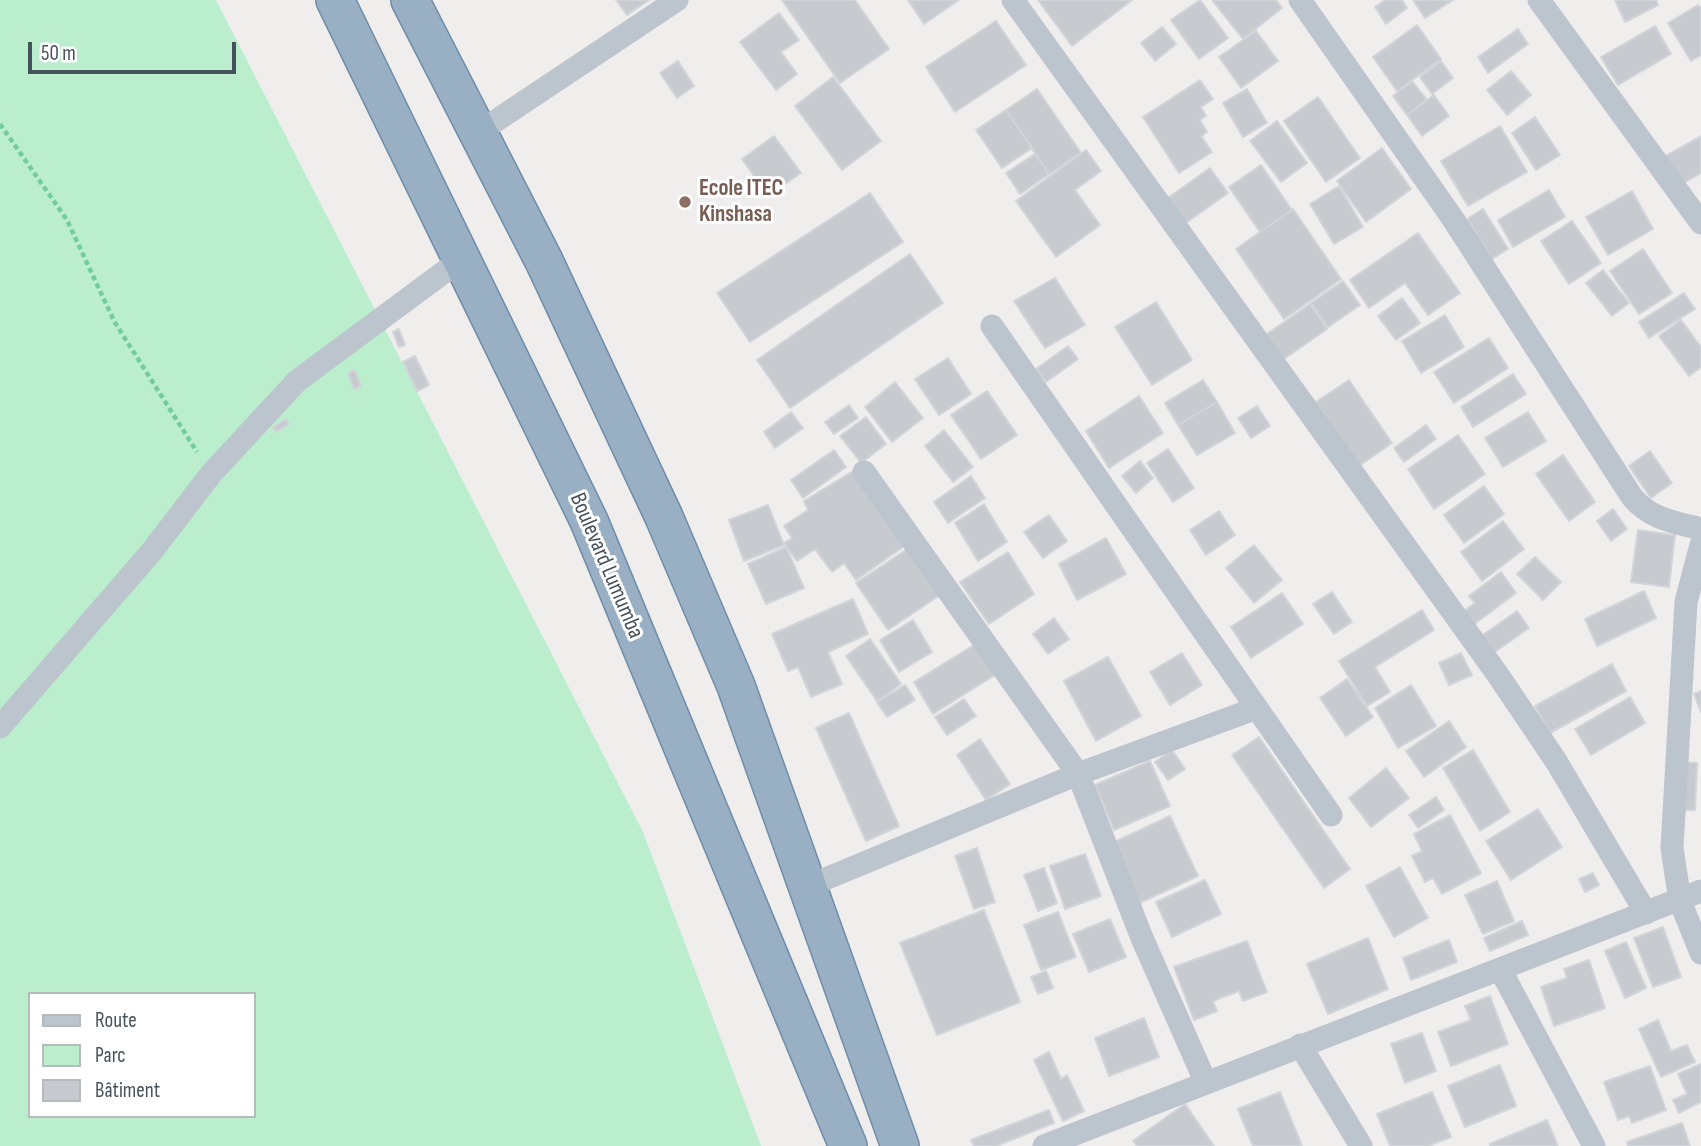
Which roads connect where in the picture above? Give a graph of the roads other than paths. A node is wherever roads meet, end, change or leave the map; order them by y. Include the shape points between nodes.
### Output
1 (335, 0) edge
2 (410, 0) edge
3 (677, 0) edge
4 (1013, 0) edge
5 (1300, 0) edge
6 (1539, 0) edge
7 (479, 132) junction
8 (1701, 223) edge
9 (463, 258) junction
10 (992, 326) dead end
11 (864, 472) dead end
12 (1701, 529) edge
13 (1701, 545) edge
14 (1701, 676) edge
15 (1680, 689) junction
16 (1257, 708) junction
17 (0, 727) edge
18 (1079, 774) junction
19 (1331, 815) dead end
20 (806, 887) junction
21 (1691, 896) edge
22 (1646, 913) junction
23 (1701, 953) edge
24 (1500, 969) junction
25 (1300, 1045) junction
26 (1206, 1083) junction
27 (848, 1146) edge
28 (900, 1146) edge
29 (1044, 1146) edge
30 (1361, 1146) edge
31 (1594, 1146) edge

1 - 9 highway, Boulevard Lumumba
2 - 7 highway
3 - 7 street
4 - 22 street via 1498,675 1556,761
5 - 12 street via 1453,219 1632,497 1655,517
6 - 8 street
7 - 20 highway via 664,517 736,686
9 - 17 street via 297,381 211,474 152,551
9 - 27 highway, Boulevard Lumumba via 589,521
10 - 16 street
11 - 18 street
13 - 15 street via 1686,602
14 - 15 street
15 - 21 street via 1672,848
16 - 18 street
16 - 19 street
18 - 20 street
18 - 26 street via 1142,938
20 - 28 highway
21 - 22 street
21 - 23 street
22 - 24 street
24 - 25 street
24 - 31 street
25 - 26 street
25 - 30 street
26 - 29 street

